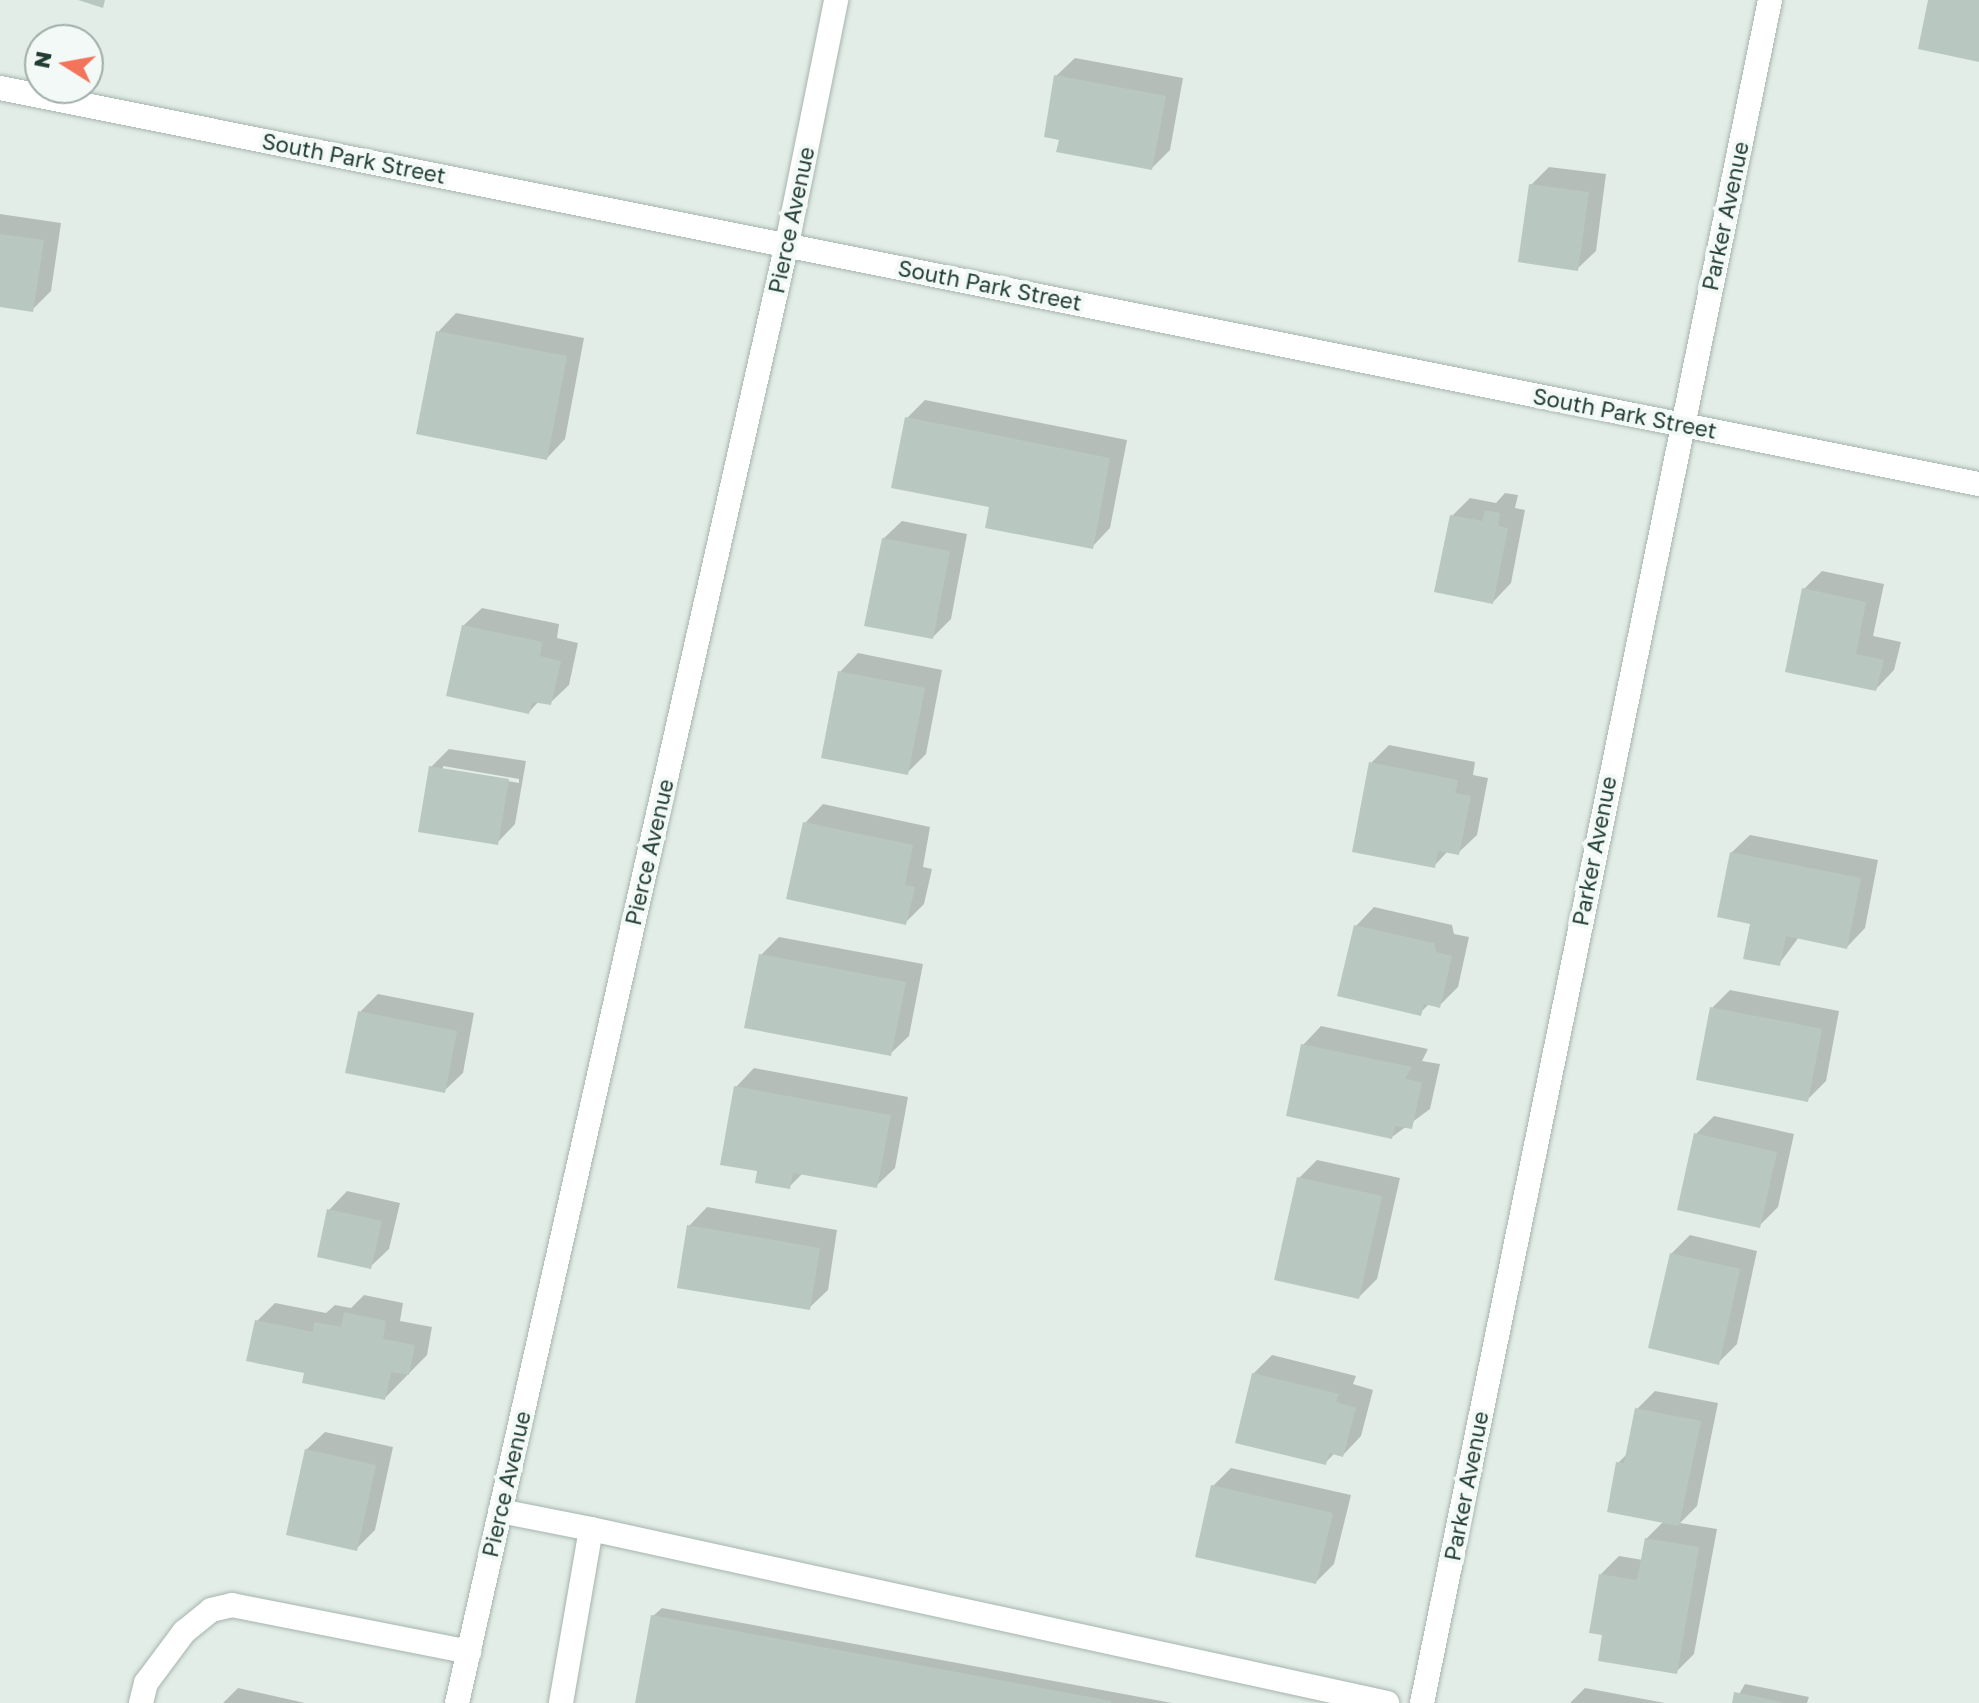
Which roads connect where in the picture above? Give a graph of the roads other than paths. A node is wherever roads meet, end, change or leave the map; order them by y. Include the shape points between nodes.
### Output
1 (836, 0) edge
2 (1770, 0) edge
3 (0, 88) edge
4 (787, 244) junction
5 (1680, 424) junction
6 (1979, 484) edge
7 (500, 1511) junction
8 (591, 1529) junction
9 (469, 1652) junction
10 (1313, 1695) edge
11 (141, 1703) edge
12 (457, 1703) edge
13 (561, 1703) edge
14 (1387, 1703) edge
15 (1422, 1703) edge

1 - 4 street, Pierce Avenue
2 - 5 street, Parker Avenue
3 - 4 street, South Park Street
4 - 5 street, South Park Street
4 - 7 street, Pierce Avenue
5 - 6 street, South Park Street
5 - 15 street, Parker Avenue
7 - 8 street
7 - 9 street, Pierce Avenue
8 - 10 street
8 - 13 street
9 - 11 street via 232,1605 211,1610 184,1632 146,1683
9 - 12 street, Pierce Avenue
10 - 14 street

